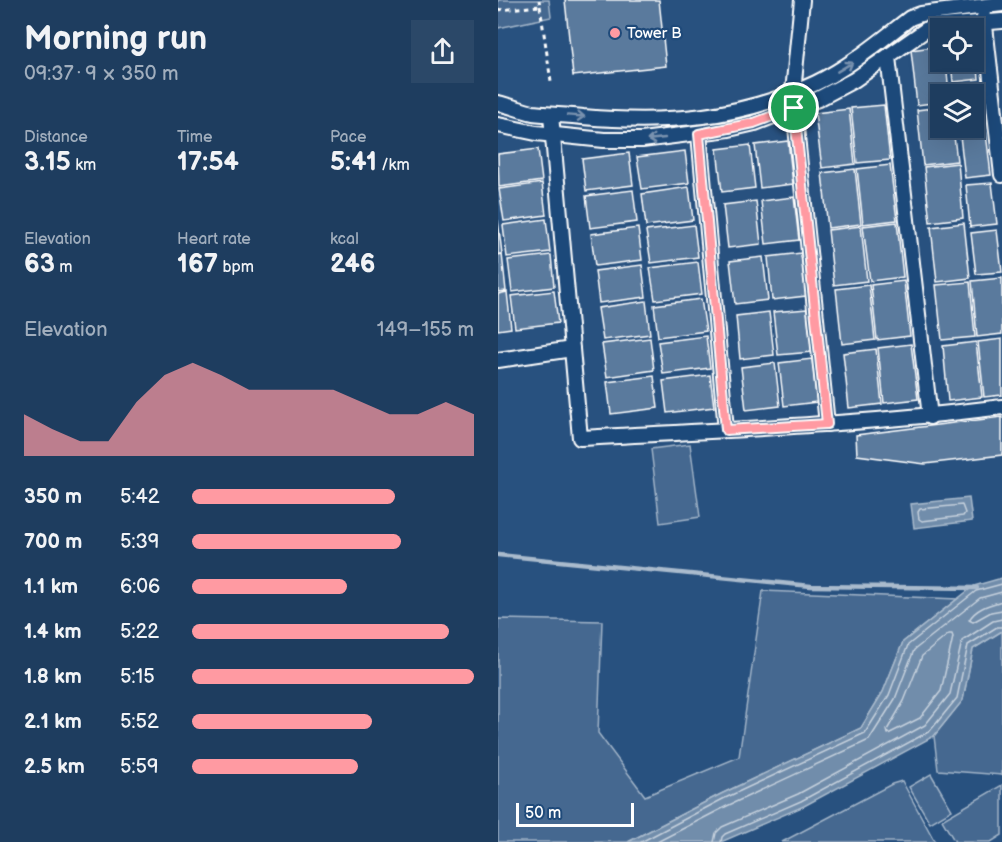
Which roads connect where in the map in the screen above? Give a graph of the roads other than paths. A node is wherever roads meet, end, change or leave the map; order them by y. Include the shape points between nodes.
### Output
1 (802, 0) edge
2 (1002, 4) edge
3 (983, 6) junction
4 (1002, 21) edge
5 (985, 23) junction
6 (888, 57) junction
7 (793, 92) junction
8 (498, 103) edge
9 (794, 108) junction
10 (551, 115) junction
11 (498, 125) edge
12 (699, 134) junction
13 (554, 135) junction
14 (1002, 175) edge
15 (572, 349) junction
16 (498, 360) edge
17 (1002, 407) edge
18 (930, 417) junction
19 (827, 424) junction
20 (726, 430) junction

1 - 7 street
2 - 3 street
3 - 5 street
7 -> 3 street via 850,64 910,18 933,11
4 - 5 street
5 - 6 street via 930,27
5 - 14 street
6 - 9 street via 854,80
6 - 18 street
7 - 9 street
10 -> 7 street via 699,118 753,107
8 - 10 street
9 - 12 street via 754,123
9 - 19 street
10 - 13 street
11 - 13 street
12 -> 13 street via 642,140
12 - 20 street
13 - 15 street
15 - 16 street
15 - 20 street via 580,438
17 - 18 street
18 - 19 street
19 - 20 street

